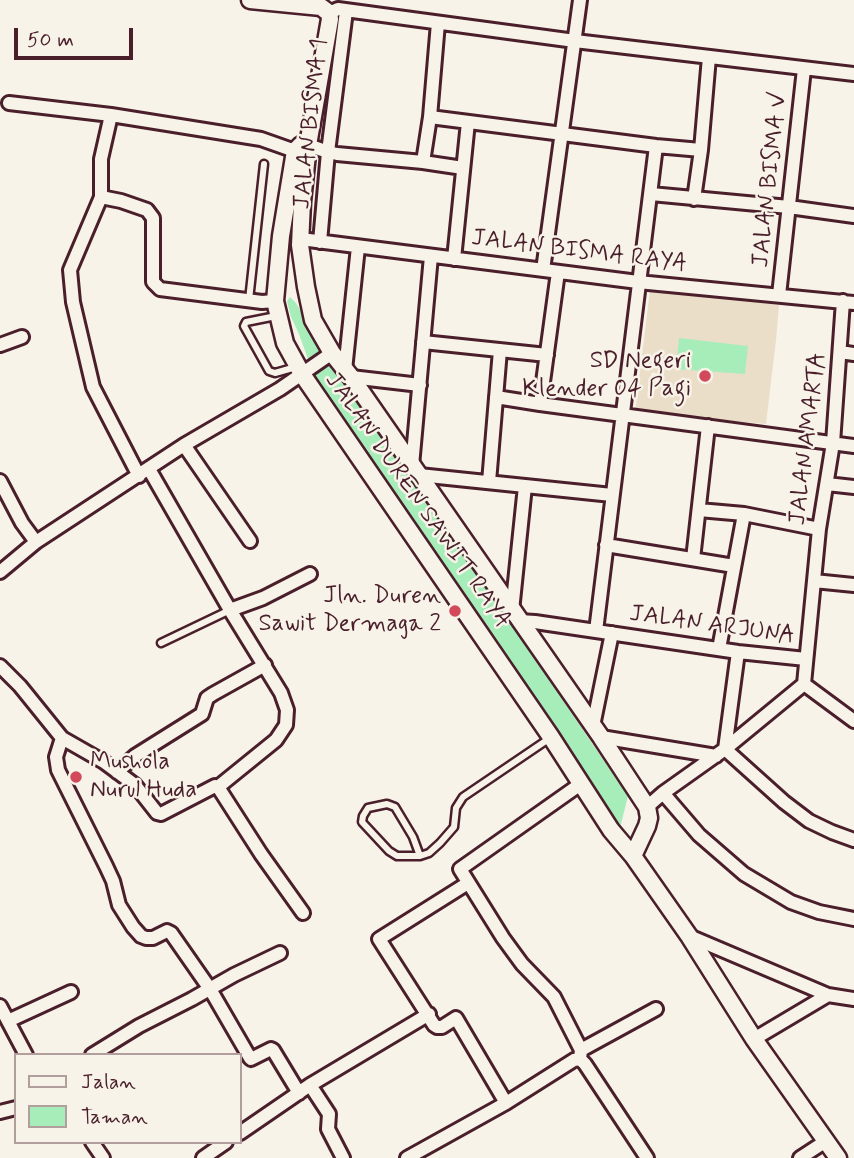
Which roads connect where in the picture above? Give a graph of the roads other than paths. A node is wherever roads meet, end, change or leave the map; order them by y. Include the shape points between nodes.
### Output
1 (250, 0) edge
2 (580, 0) edge
3 (346, 11) junction
4 (329, 13) junction
5 (438, 23) junction
6 (575, 41) junction
7 (709, 57) junction
8 (804, 69) junction
9 (854, 74) edge
10 (9, 103) dead end
11 (111, 115) junction
12 (430, 117) junction
13 (468, 122) junction
14 (561, 133) junction
15 (656, 146) junction
16 (302, 148) junction
17 (701, 150) junction
18 (328, 152) junction
19 (423, 162) junction
20 (264, 164) dead end
21 (463, 168) junction
22 (651, 194) junction
23 (101, 197) junction
24 (694, 199) junction
25 (789, 207) junction
26 (854, 216) edge
27 (300, 239) junction
28 (320, 242) junction
29 (358, 247) junction
30 (431, 256) junction
31 (454, 259) junction
32 (543, 270) junction
33 (558, 272) junction
34 (638, 282) junction
35 (779, 295) junction
36 (249, 300) junction
37 (848, 302) edge
38 (277, 308) junction
39 (22, 337) dead end
40 (423, 342) junction
41 (0, 345) edge
42 (500, 350) junction
43 (840, 352) junction
44 (332, 353) junction
45 (854, 354) edge
46 (547, 355) junction
47 (300, 371) junction
48 (348, 374) junction
49 (419, 385) junction
50 (496, 397) junction
51 (540, 404) junction
52 (622, 415) junction
53 (708, 426) junction
54 (833, 443) junction
55 (184, 445) junction
56 (854, 446) edge
57 (416, 470) junction
58 (144, 472) junction
59 (0, 481) edge
60 (489, 482) junction
61 (827, 484) junction
62 (525, 486) junction
63 (854, 487) edge
64 (612, 495) junction
65 (699, 510) junction
66 (744, 514) junction
67 (819, 529) junction
68 (250, 541) dead end
69 (36, 542) junction
70 (606, 545) junction
71 (693, 559) junction
72 (734, 566) junction
73 (0, 572) edge
74 (310, 574) dead end
75 (814, 581) junction
76 (854, 584) edge
77 (230, 610) junction
78 (516, 616) junction
79 (596, 631) junction
80 (612, 634) junction
81 (161, 643) dead end
82 (719, 649) junction
83 (738, 652) junction
84 (806, 659) junction
85 (265, 665) junction
86 (0, 666) edge
87 (804, 684) junction
88 (854, 721) edge
89 (597, 731) junction
90 (551, 737) junction
91 (62, 738) junction
92 (720, 752) junction
93 (117, 772) junction
94 (582, 783) junction
95 (218, 787) junction
96 (663, 793) junction
97 (647, 807) junction
98 (854, 840) edge
99 (420, 856) junction
100 (633, 856) junction
101 (468, 883) junction
102 (303, 913) dead end
103 (854, 919) edge
104 (690, 936) junction
105 (280, 953) dead end
106 (210, 989) junction
107 (71, 992) dead end
108 (828, 995) junction
109 (854, 999) edge
110 (0, 1006) edge
111 (656, 1009) dead end
112 (429, 1014) junction
113 (8, 1021) junction
114 (754, 1039) junction
115 (25, 1053) edge
116 (95, 1053) edge
117 (581, 1055) junction
118 (310, 1085) junction
119 (299, 1093) junction
120 (506, 1102) junction
121 (242, 1132) edge
122 (827, 1141) junction
123 (223, 1144) edge
124 (203, 1158) edge
125 (343, 1158) edge
126 (407, 1158) edge
127 (647, 1158) edge
128 (800, 1158) edge
129 (838, 1158) edge

1 - 4 street via 321,7
2 - 6 street
3 - 4 street
3 - 5 street
3 - 18 street, JALAN BISMA 1
4 - 16 street, JALAN DUREN SAWIT RAYA
5 - 6 street
5 - 12 street
6 - 7 street
6 - 14 street
7 - 8 street
7 - 17 street
8 - 9 street
8 - 25 street, JALAN BISMA V
10 - 11 street
11 - 16 street
11 - 23 street via 101,159
12 - 13 street
12 - 19 street
13 - 14 street
13 - 21 street
14 - 15 street
14 - 32 street
15 - 17 street
15 - 22 street
16 - 18 street
16 - 27 street, JALAN DUREN SAWIT RAYA
16 - 38 street, JALAN DUREN SAWIT RAYA via 281,236
17 - 24 street
18 - 19 street
18 - 28 street, JALAN BISMA 1
19 - 21 street
20 - 36 lane
21 - 31 street
22 - 24 street
22 - 34 street
23 - 36 street via 147,210 153,218 153,282 160,289
23 - 58 street via 71,270 73,302 93,387
24 - 25 street
25 - 26 street
25 - 35 street, JALAN BISMA V
27 - 28 street, JALAN BISMA RAYA
27 - 44 street, JALAN DUREN SAWIT RAYA via 313,320
28 - 29 street, JALAN BISMA RAYA
29 - 30 street, JALAN BISMA RAYA
29 - 48 street
30 - 31 street, JALAN BISMA RAYA
30 - 40 street
31 - 32 street, JALAN BISMA RAYA
32 - 33 street, JALAN BISMA RAYA
33 - 34 street, JALAN BISMA RAYA
33 - 46 street
34 - 35 street, JALAN BISMA RAYA
34 - 52 street
35 - 37 street, JALAN BISMA RAYA
36 - 38 street
37 - 43 street, JALAN AMARTA
38 - 47 street, JALAN DUREN SAWIT RAYA via 285,343
38 - 47 lane via 243,326 269,371
39 - 41 street
40 - 42 street
40 - 49 street
42 - 46 street
42 - 50 street
43 - 45 street
43 - 54 street, JALAN AMARTA
44 - 47 street
44 - 48 street, JALAN DUREN SAWIT RAYA
46 - 51 street
47 - 55 street
47 - 90 street, JALAN DUREN SAWIT RAYA
48 - 49 street
48 - 57 street, JALAN DUREN SAWIT RAYA
49 - 57 street
50 - 51 street
50 - 60 street
51 - 52 street
52 - 53 street
52 - 64 street
53 - 54 street
53 - 65 street
54 - 56 street
54 - 61 street, JALAN AMARTA
55 - 58 street
55 - 68 street
57 - 60 street
57 - 78 street, JALAN DUREN SAWIT RAYA
58 - 69 street
58 - 77 street
59 - 69 street
60 - 62 street
61 - 63 street
61 - 67 street, JALAN AMARTA
62 - 64 street
62 - 78 street
64 - 70 street
65 - 66 street
65 - 71 street
66 - 67 street
66 - 72 street
67 - 75 street, JALAN AMARTA
69 - 73 street
70 - 71 street
70 - 79 street
71 - 72 street
72 - 82 street
74 - 77 street
75 - 76 street
75 - 84 street, JALAN AMARTA
77 - 81 lane
77 - 85 street
78 - 79 street, JALAN ARJUNA
78 - 89 street, JALAN DUREN SAWIT RAYA
79 - 80 street, JALAN ARJUNA
80 - 82 street, JALAN ARJUNA
80 - 89 street
82 - 83 street, JALAN ARJUNA
83 - 84 street, JALAN ARJUNA
83 - 92 street
84 - 87 street, JALAN AMARTA
85 - 93 street via 207,698 202,714
85 - 95 street via 287,710 286,725 276,740
86 - 91 street
87 - 88 street, JALAN ARJUNA
87 - 92 street
89 - 92 street
89 - 97 street, JALAN DUREN SAWIT RAYA
90 - 94 street, JALAN DUREN SAWIT RAYA
90 - 99 lane via 463,796 454,827 429,853
91 - 93 street
91 - 106 street via 56,757 58,770 113,881 119,905 141,936 171,933
92 - 96 street
92 - 98 street via 809,821
93 - 95 street via 160,814
94 - 100 street, JALAN DUREN SAWIT RAYA
94 - 101 street via 462,867
95 - 102 street
96 - 97 street
96 - 103 street via 699,835 744,874 791,902
97 - 100 street via 647,826
99 - 99 lane via 395,807 368,808 362,822 389,851 397,856
100 - 104 street, JALAN DUREN SAWIT RAYA
101 - 112 street via 379,939
101 - 117 street via 522,964 554,997
104 - 108 street
104 - 114 street, JALAN DUREN SAWIT RAYA
105 - 106 street
106 - 116 street
106 - 119 street via 250,1058 273,1050
107 - 113 street
108 - 109 street
108 - 114 street
110 - 113 street
111 - 117 street
112 - 118 street
112 - 120 street via 438,1027 456,1018
113 - 115 street
114 - 122 street, JALAN DUREN SAWIT RAYA
117 - 120 street
117 - 127 street
118 - 119 street
118 - 125 street via 329,1114 328,1129
119 - 121 street
120 - 126 street
122 - 128 street
122 - 129 street, JALAN DUREN SAWIT RAYA
123 - 124 street

